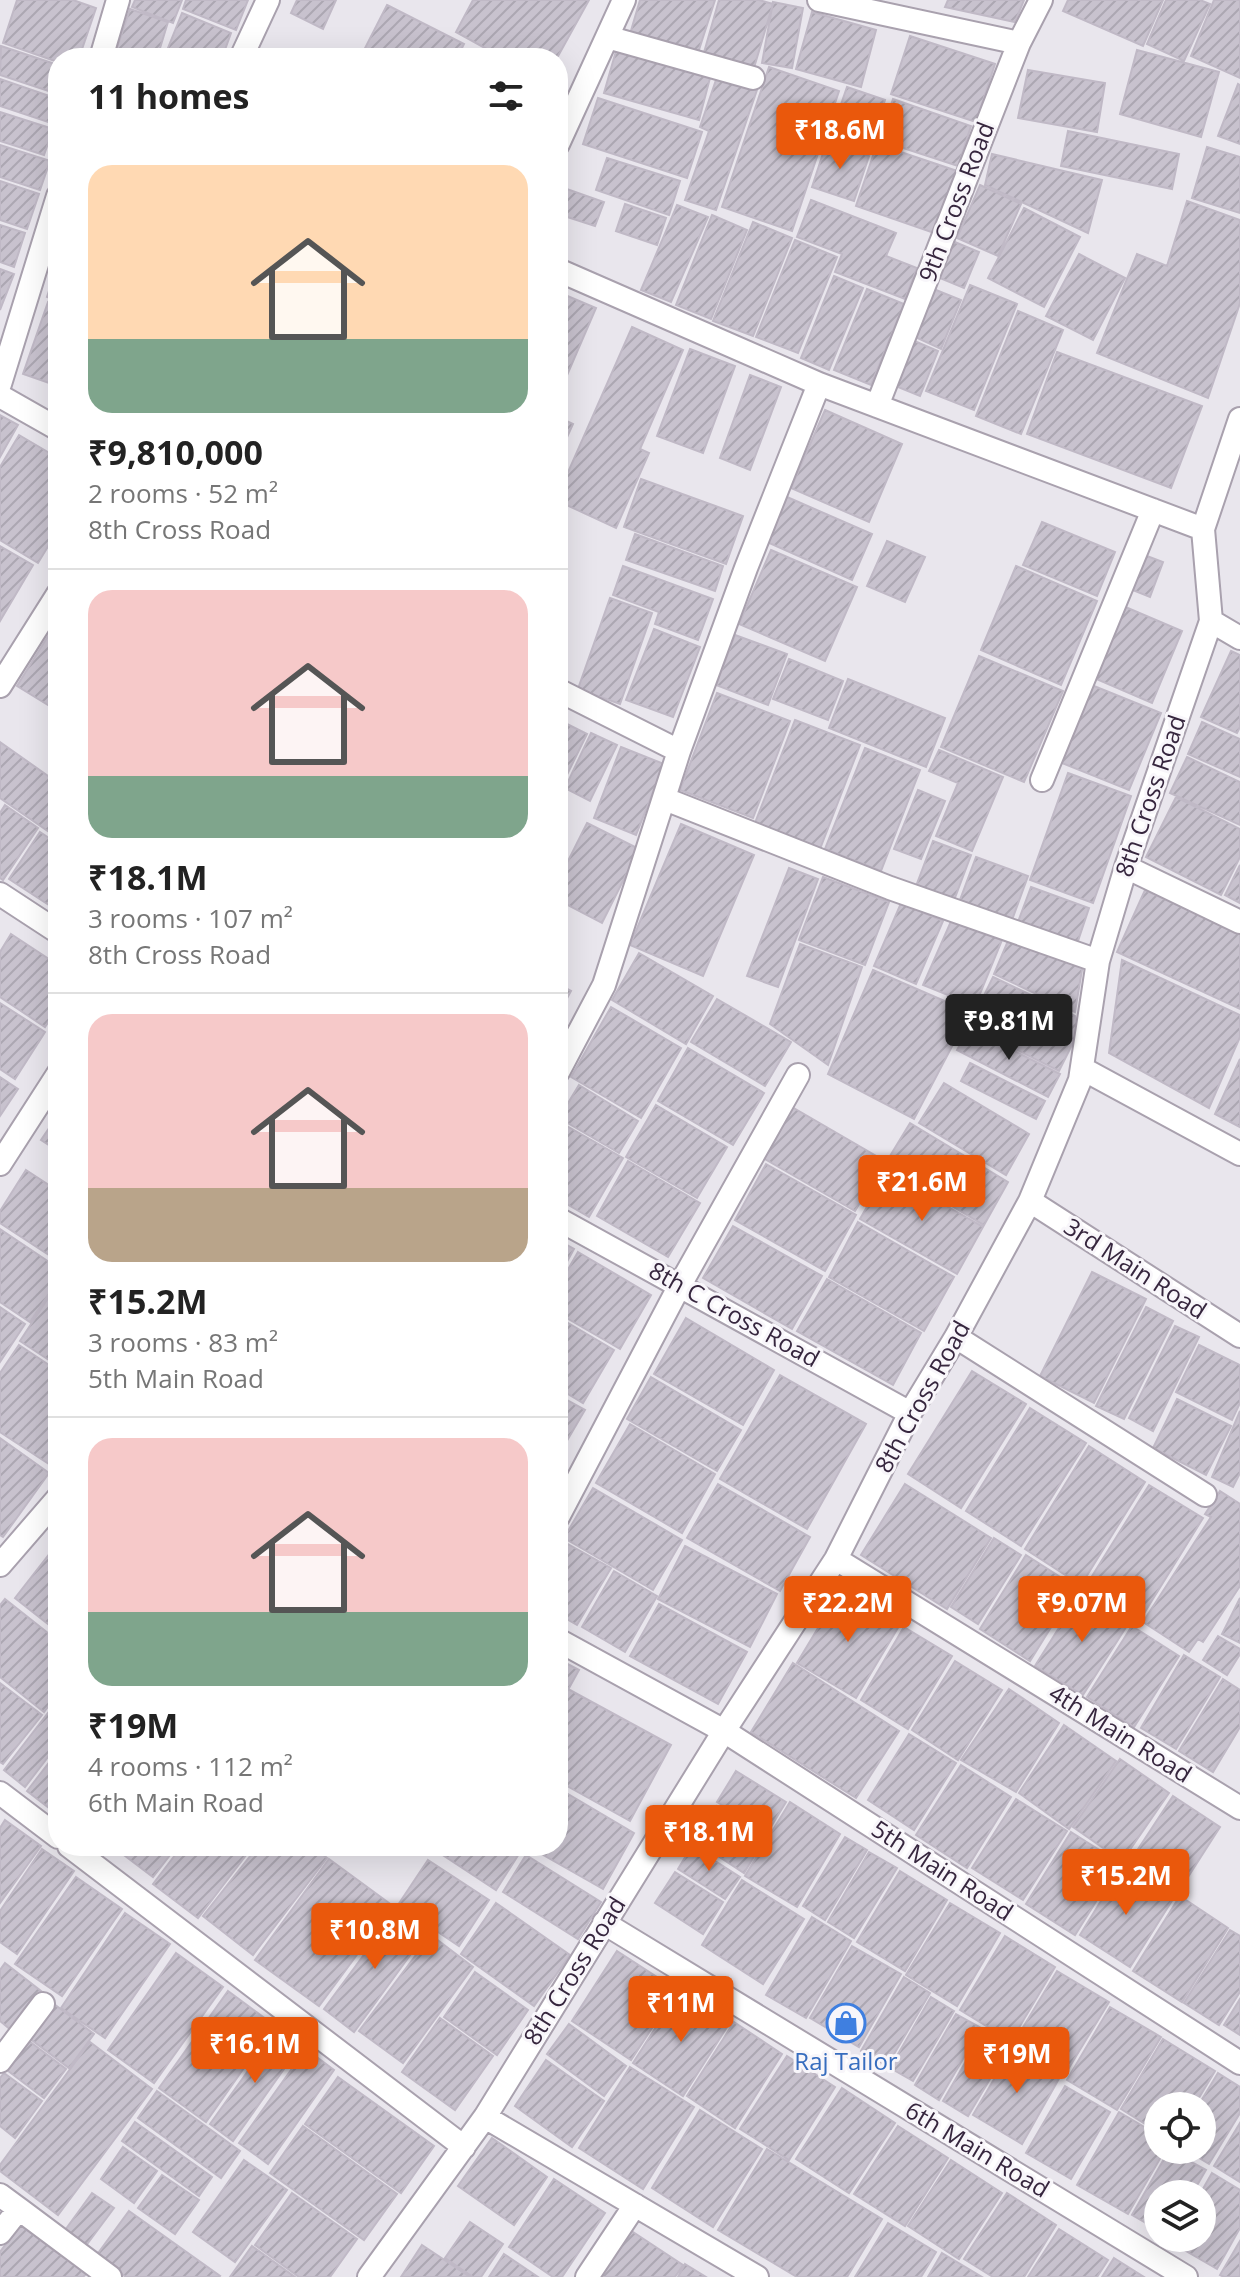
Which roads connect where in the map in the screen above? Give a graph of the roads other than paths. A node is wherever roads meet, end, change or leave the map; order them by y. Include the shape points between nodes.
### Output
1 (118, 0) edge
2 (268, 0) edge
3 (624, 0) edge
4 (819, 0) edge
5 (1041, 0) edge
6 (607, 37) junction
7 (1019, 43) junction
8 (104, 48) edge
9 (246, 48) edge
10 (753, 78) dead end
11 (568, 122) edge
12 (48, 228) edge
13 (568, 274) edge
14 (0, 384) edge
15 (819, 384) junction
16 (0, 396) edge
17 (877, 406) junction
18 (1240, 419) edge
19 (48, 423) edge
20 (1153, 510) junction
21 (1203, 529) junction
22 (48, 609) edge
23 (1211, 621) junction
24 (1240, 638) edge
25 (3, 675) edge
26 (568, 695) edge
27 (679, 751) junction
28 (1042, 780) dead end
29 (665, 799) junction
30 (1126, 867) junction
31 (0, 894) edge
32 (1240, 922) edge
33 (48, 925) edge
34 (1098, 961) junction
35 (568, 1053) edge
36 (1083, 1069) junction
37 (798, 1075) dead end
38 (48, 1090) edge
39 (1240, 1154) edge
40 (0, 1164) edge
41 (1030, 1201) junction
42 (568, 1224) edge
43 (680, 1285) junction
44 (1240, 1336) edge
45 (956, 1337) junction
46 (910, 1413) junction
47 (1205, 1495) dead end
48 (568, 1498) edge
49 (48, 1510) edge
50 (836, 1559) junction
51 (0, 1565) edge
52 (568, 1645) edge
53 (724, 1731) junction
54 (0, 1793) edge
55 (1240, 1808) edge
56 (48, 1829) edge
57 (82, 1856) edge
58 (604, 1923) junction
59 (43, 2004) dead end
60 (0, 2061) edge
61 (1240, 2063) edge
62 (485, 2117) junction
63 (464, 2147) junction
64 (0, 2195) edge
65 (635, 2205) junction
66 (19, 2209) junction
67 (0, 2233) edge
68 (110, 2277) edge
69 (369, 2277) edge
70 (587, 2277) edge
71 (757, 2277) edge
72 (1186, 2277) edge

1 - 8 street
2 - 9 street
3 - 6 street
4 - 7 street
5 - 7 street, 9th Cross Road
6 - 10 street
6 - 11 street
7 - 17 street, 9th Cross Road
12 - 14 street
13 - 15 street
15 - 17 street
15 - 27 street
16 - 19 street
17 - 20 street
18 - 21 street, 8th Cross Road
20 - 21 street
20 - 28 street
21 - 23 street, 8th Cross Road
22 - 25 street
23 - 24 street
23 - 30 street, 8th Cross Road
26 - 27 street
27 - 29 street
29 - 34 street via 890,888
29 - 35 street via 604,985
30 - 32 street
30 - 34 street, 8th Cross Road
31 - 33 street
34 - 36 street, 8th Cross Road
36 - 39 street
36 - 41 street, 8th Cross Road
37 - 43 street
38 - 40 street
41 - 44 street, 3rd Main Road
41 - 45 street, 8th Cross Road
42 - 43 street, 8th C Cross Road
43 - 46 street, 8th C Cross Road
43 - 48 street
45 - 46 street, 8th Cross Road
45 - 47 street
46 - 50 street, 8th Cross Road
49 - 51 street
50 - 53 street, 8th Cross Road
50 - 55 street, 4th Main Road
52 - 53 street, 5th Main Road
53 - 58 street, 8th Cross Road
53 - 61 street, 5th Main Road
54 - 56 street
57 - 63 street
58 - 62 street, 8th Cross Road
58 - 72 street, 6th Main Road
59 - 60 street
62 - 63 street, 8th Cross Road
62 - 65 street
63 - 69 street, 8th Cross Road
64 - 66 street
65 - 70 street
65 - 71 street
66 - 67 street
66 - 68 street

